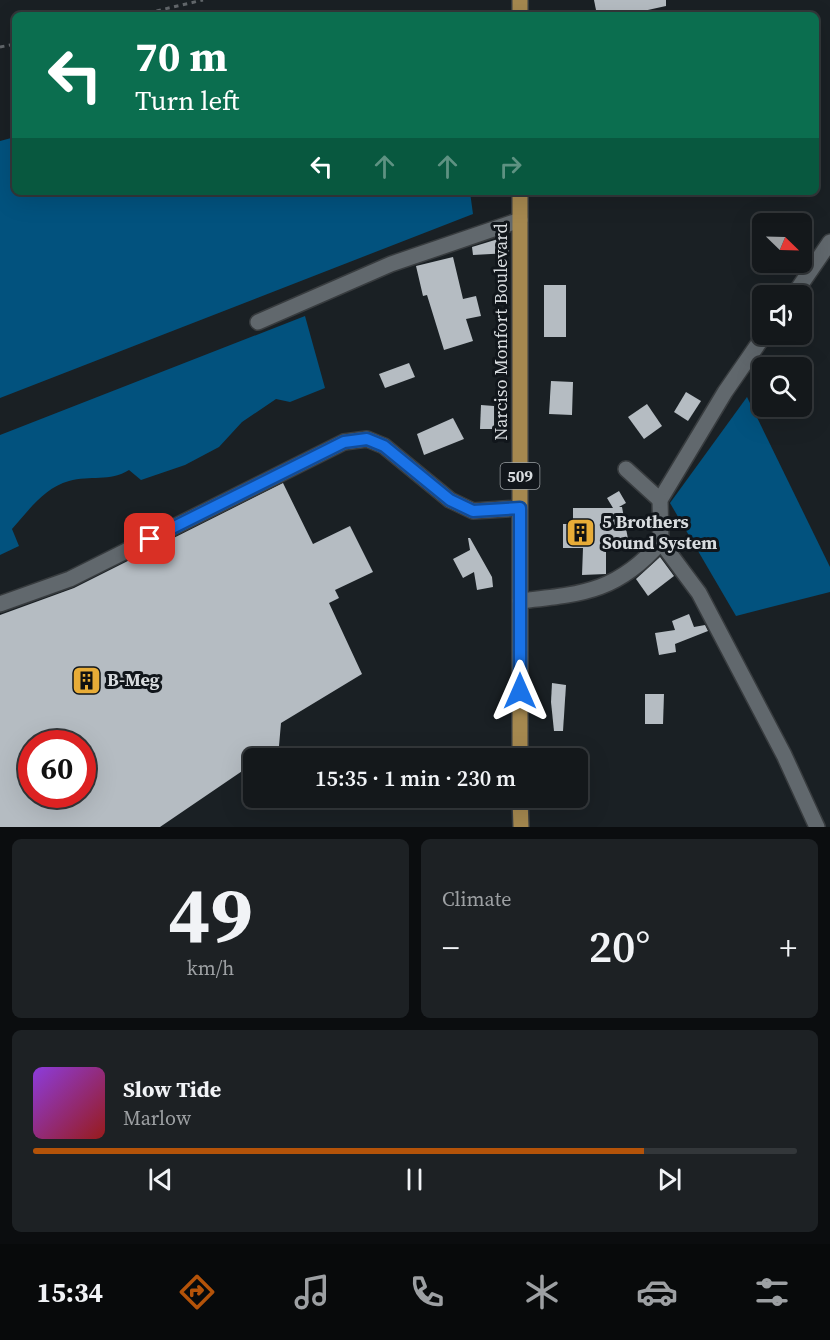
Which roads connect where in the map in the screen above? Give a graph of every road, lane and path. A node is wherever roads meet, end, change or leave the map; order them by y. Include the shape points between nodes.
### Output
1 (203, 0) edge
2 (152, 12) edge
3 (520, 195) edge
4 (520, 220) junction
5 (830, 242) edge
6 (800, 285) edge
7 (258, 322) dead end
8 (757, 345) edge
9 (626, 469) dead end
10 (660, 500) junction
11 (520, 508) junction
12 (661, 542) junction
13 (520, 601) junction
14 (0, 604) edge
15 (520, 748) edge
16 (520, 808) edge
17 (520, 827) edge
18 (817, 827) edge

1 - 2 path
3 - 4 main road, Narciso Monfort Boulevard / 509
4 - 7 street via 391,264
4 - 11 main road, Narciso Monfort Boulevard / 509
5 - 6 street
8 - 10 street
9 - 10 street
10 - 12 street
11 - 13 main road, Narciso Monfort Boulevard / 509
11 - 14 street via 473,511 450,500 384,446 367,439 344,442 70,579
12 - 13 street via 641,565 618,580 579,595
12 - 18 street via 699,593
13 - 15 main road, Narciso Monfort Boulevard / 509
16 - 17 main road

